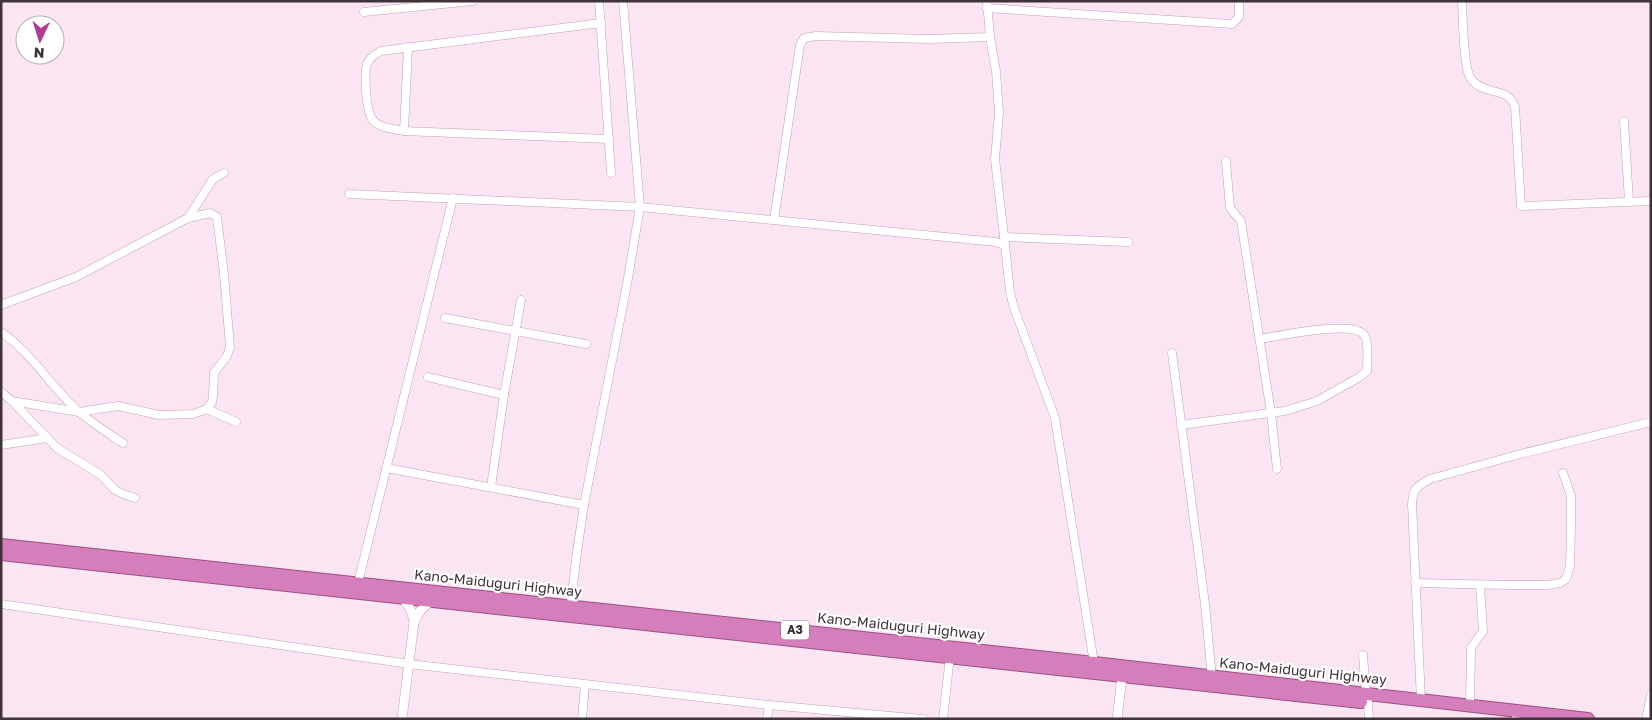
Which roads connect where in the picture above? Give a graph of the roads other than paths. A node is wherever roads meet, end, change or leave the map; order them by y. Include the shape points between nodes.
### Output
1 (473, 1) edge
2 (599, 1) edge
3 (623, 1) edge
4 (1239, 1) edge
5 (1462, 1) edge
6 (435, 3) edge
7 (987, 4) edge
8 (364, 12) dead end
9 (601, 24) junction
10 (990, 36) junction
11 (408, 47) junction
12 (1624, 121) dead end
13 (404, 131) junction
14 (609, 139) junction
15 (1226, 161) dead end
16 (224, 173) dead end
17 (611, 173) dead end
18 (349, 194) dead end
19 (453, 198) junction
20 (1629, 201) junction
21 (1651, 201) edge
22 (640, 207) junction
23 (188, 218) junction
24 (774, 220) junction
25 (1004, 236) junction
26 (1128, 242) dead end
27 (1004, 245) junction
28 (521, 300) dead end
29 (1, 304) edge
30 (445, 318) dead end
31 (515, 330) junction
32 (1, 332) edge
33 (1260, 339) junction
34 (586, 344) dead end
35 (1172, 353) dead end
36 (428, 377) dead end
37 (1, 392) edge
38 (504, 395) junction
39 (12, 401) junction
40 (206, 409) junction
41 (79, 412) junction
42 (1271, 413) junction
43 (236, 422) dead end
44 (1651, 422) edge
45 (1181, 425) junction
46 (47, 438) junction
47 (123, 443) dead end
48 (1, 445) edge
49 (386, 468) junction
50 (1276, 469) dead end
51 (1563, 473) dead end
52 (491, 487) junction
53 (135, 498) dead end
54 (584, 505) junction
55 (1, 545) edge
56 (1, 554) edge
57 (358, 583) junction
58 (1415, 583) junction
59 (1480, 585) junction
60 (401, 597) junction
61 (432, 600) junction
62 (1, 604) edge
63 (570, 611) junction
64 (414, 622) junction
65 (951, 653) junction
66 (1363, 655) dead end
67 (1094, 663) junction
68 (409, 664) junction
69 (1122, 678) junction
70 (1212, 681) junction
71 (585, 685) junction
72 (1651, 695) edge
73 (1367, 698) junction
74 (1420, 700) junction
75 (769, 705) junction
76 (1470, 705) junction
77 (853, 716) edge
78 (402, 719) edge
79 (582, 719) edge
80 (768, 719) edge
81 (923, 719) edge
82 (943, 719) edge
83 (1117, 719) edge
84 (1369, 719) edge
85 (1517, 719) edge
86 (1588, 719) edge
87 (1646, 719) edge

1 - 6 street
2 - 9 street
3 - 22 street
4 - 7 street via 1239,17 1232,24
5 - 20 street via 1470,77 1489,91 1512,98 1515,106 1521,206
6 - 8 street
7 - 10 street
9 - 11 street
9 - 14 street
10 - 24 street via 804,38 800,45
10 - 25 street via 997,80 996,159
11 - 13 street
11 - 13 street via 381,51 372,56 366,76 371,118 378,125
12 - 20 street
13 - 14 street
14 - 17 street
15 - 33 street via 1230,208 1241,221
16 - 23 street via 213,179
18 - 19 street
19 - 22 street
19 - 49 street
20 - 21 street
22 - 24 street
22 - 54 street
23 - 29 street via 76,277
23 - 40 street via 210,212 217,218 224,274 229,352 214,373 213,399
24 - 27 street
25 - 26 street
25 - 27 street
27 - 67 street via 1014,308 1055,418
28 - 31 street
30 - 31 street
31 - 34 street
31 - 38 street
32 - 41 street via 12,339
33 - 42 street
33 - 42 street via 1347,328 1358,330 1365,337 1367,371 1317,401
35 - 45 street
36 - 38 street
37 - 39 street
38 - 52 street
39 - 41 street
39 - 46 street
40 - 41 street via 186,415 159,415 118,406
40 - 43 street
41 - 47 street
42 - 45 street
42 - 50 street
44 - 58 street via 1524,453 1430,479 1418,486 1413,493 1412,504
45 - 70 street
46 - 48 street
46 - 53 street via 101,475 115,490
49 - 52 street
49 - 57 street
51 - 59 street via 1571,496 1570,566 1566,578 1560,583 1546,585
52 - 54 street
54 - 63 street
55 - 57 highway, Kano-Maiduguri Highway / A3
56 - 60 highway, Kano-Maiduguri Highway / A3
57 - 63 highway, Kano-Maiduguri Highway / A3
58 - 59 street
58 - 74 street
59 - 76 street via 1483,631 1471,648
60 - 61 highway, Kano-Maiduguri Highway / A3
60 - 64 street via 413,612
61 - 63 highway, Kano-Maiduguri Highway / A3
61 - 64 street
62 - 68 street
63 - 65 highway, Kano-Maiduguri Highway / A3
64 - 68 street
65 - 67 highway, Kano-Maiduguri Highway / A3
65 - 69 highway, Kano-Maiduguri Highway / A3
65 - 82 street
66 - 73 street
67 - 70 highway, Kano-Maiduguri Highway / A3
68 - 71 street
68 - 78 street
69 - 70 highway, Kano-Maiduguri Highway / A3
69 - 83 street
70 - 73 highway, Kano-Maiduguri Highway / A3
71 - 75 street
71 - 79 street
72 - 87 street
73 - 74 highway, Kano-Maiduguri Highway / A3
73 - 84 street
73 - 85 highway, Kano-Maiduguri Highway / A3
74 - 76 highway, Kano-Maiduguri Highway / A3
75 - 77 street
75 - 80 street
76 - 86 highway, Kano-Maiduguri Highway / A3
77 - 81 street

